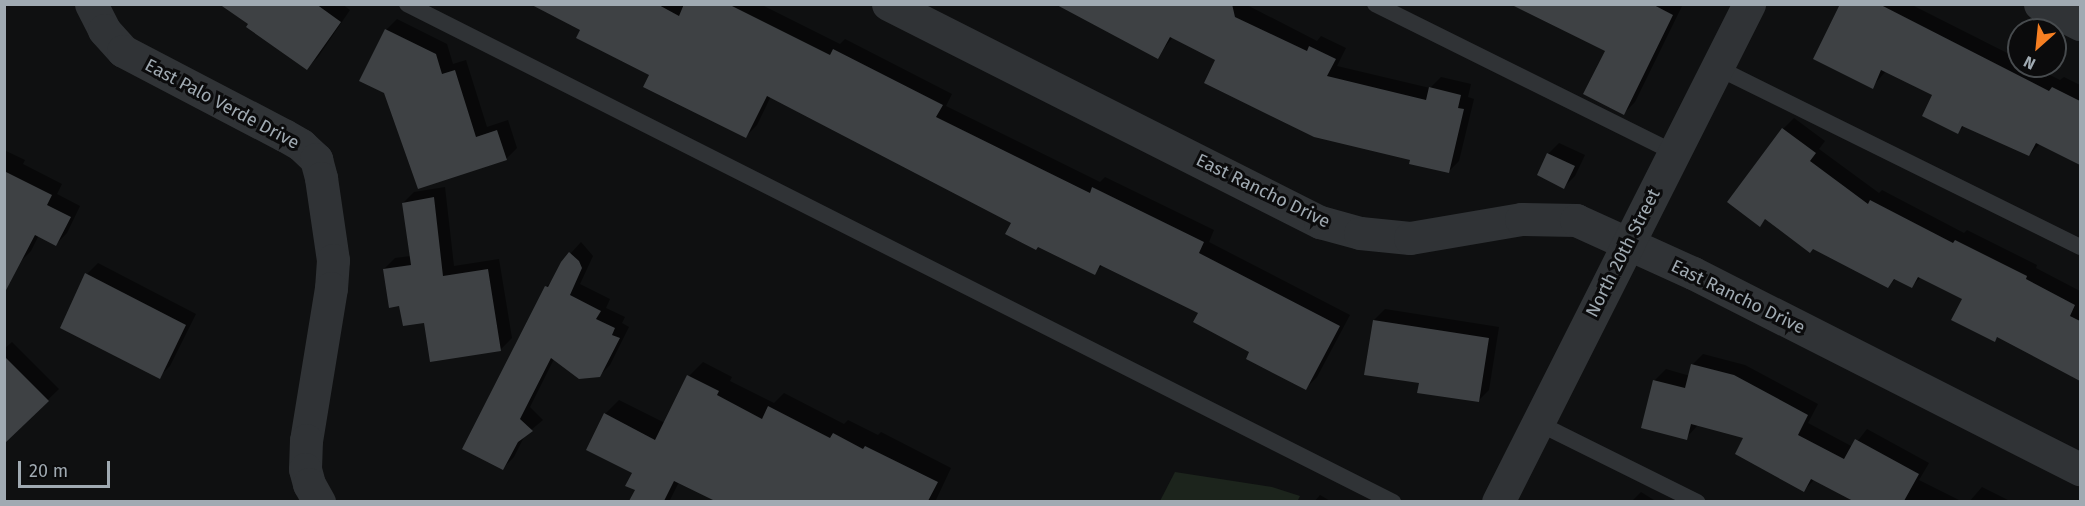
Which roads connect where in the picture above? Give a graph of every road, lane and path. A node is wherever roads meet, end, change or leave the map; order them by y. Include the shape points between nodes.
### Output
1 (91, 4) edge
2 (407, 4) edge
3 (888, 4) edge
4 (1375, 4) edge
5 (1749, 4) edge
6 (2040, 4) edge
7 (2080, 24) edge
8 (1716, 67) junction
9 (1673, 152) junction
10 (1628, 243) junction
11 (2080, 247) edge
12 (1538, 423) junction
13 (2080, 469) edge
14 (319, 501) edge
15 (1393, 501) edge
16 (1498, 501) edge
17 (1697, 501) edge

1 - 14 street, East Palo Verde Drive via 104,30 123,51 284,135 316,159 333,260 306,440 305,469
2 - 15 lane
3 - 10 street, East Rancho Drive via 1320,222 1360,233 1410,238 1521,219 1576,219
4 - 9 lane
5 - 8 street, North 20th Street
6 - 7 street
8 - 9 street, North 20th Street
8 - 11 lane
9 - 10 street, North 20th Street
10 - 12 street, North 20th Street
10 - 13 street, East Rancho Drive
12 - 16 street, North 20th Street
12 - 17 lane

